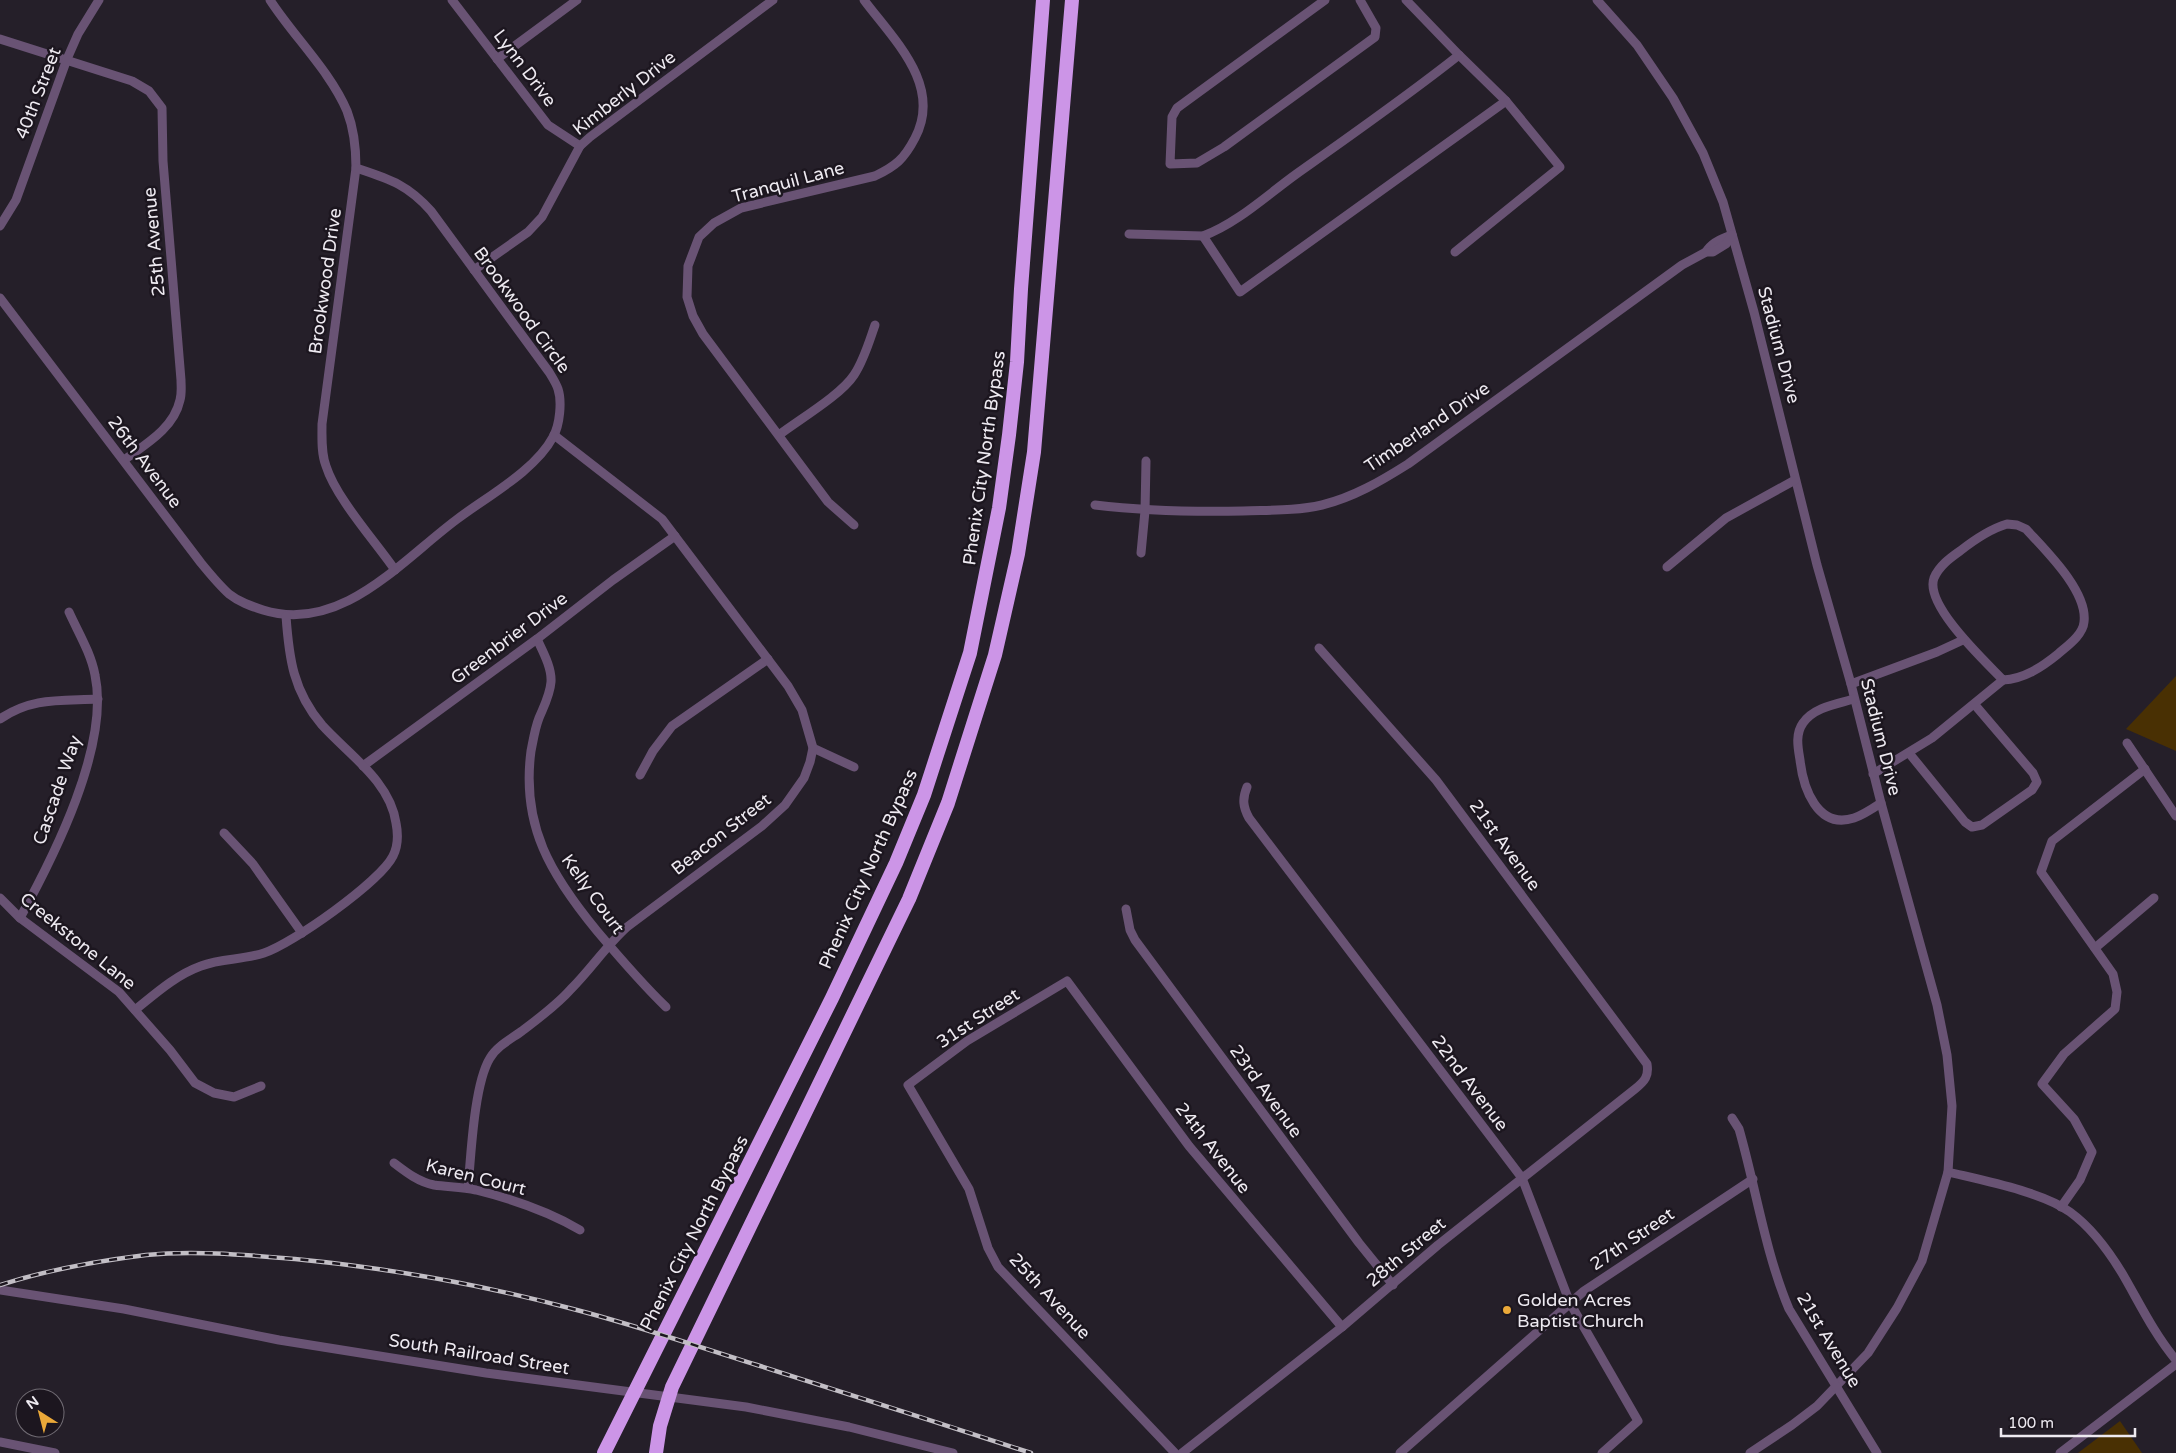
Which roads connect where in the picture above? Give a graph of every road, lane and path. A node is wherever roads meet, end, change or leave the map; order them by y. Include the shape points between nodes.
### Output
1 (99, 0) edge
2 (270, 0) edge
3 (452, 0) edge
4 (577, 0) edge
5 (774, 0) edge
6 (864, 0) edge
7 (1043, 0) edge
8 (1072, 0) edge
9 (1325, 0) edge
10 (1360, 0) edge
11 (1406, 0) edge
12 (1597, 0) edge
13 (0, 39) edge
14 (1458, 55) junction
15 (67, 59) junction
16 (498, 59) junction
17 (1506, 100) junction
18 (580, 146) junction
19 (356, 168) junction
20 (0, 226) edge
21 (1129, 234) dead end
22 (1732, 235) junction
23 (1203, 236) junction
24 (1455, 252) dead end
25 (474, 270) junction
26 (0, 298) edge
27 (875, 325) dead end
28 (554, 435) junction
29 (779, 435) junction
30 (124, 460) junction
31 (1146, 461) dead end
32 (1795, 480) junction
33 (1095, 505) dead end
34 (1145, 511) junction
35 (854, 524) dead end
36 (675, 536) junction
37 (1141, 553) dead end
38 (1667, 567) dead end
39 (395, 570) junction
40 (69, 612) dead end
41 (286, 616) junction
42 (537, 639) junction
43 (1963, 640) junction
44 (1319, 648) dead end
45 (768, 659) junction
46 (2003, 680) junction
47 (1851, 684) junction
48 (98, 699) junction
49 (1854, 699) junction
50 (1975, 705) junction
51 (0, 719) edge
52 (2127, 743) dead end
53 (813, 748) junction
54 (1909, 753) junction
55 (363, 766) junction
56 (854, 767) dead end
57 (2145, 769) junction
58 (1873, 774) junction
59 (640, 775) dead end
60 (1246, 787) dead end
61 (1881, 803) junction
62 (2176, 816) edge
63 (224, 833) dead end
64 (0, 898) edge
65 (2154, 898) dead end
66 (1126, 909) dead end
67 (20, 918) junction
68 (302, 933) junction
69 (608, 944) junction
70 (2095, 948) junction
71 (1067, 982) joint
72 (666, 1007) dead end
73 (135, 1010) junction
74 (1648, 1074) joint
75 (908, 1085) joint
76 (261, 1086) dead end
77 (1732, 1118) dead end
78 (394, 1163) dead end
79 (1948, 1172) junction
80 (1522, 1178) junction
81 (1753, 1179) junction
82 (468, 1188) junction
83 (2061, 1207) junction
84 (580, 1230) dead end
85 (1393, 1285) junction
86 (0, 1290) edge
87 (1570, 1303) junction
88 (1342, 1327) junction
89 (2176, 1360) edge
90 (2176, 1364) edge
91 (1837, 1387) junction
92 (0, 1442) edge
93 (607, 1447) edge
94 (32, 1451) edge
95 (55, 1453) edge
96 (656, 1453) edge
97 (953, 1453) edge
98 (1175, 1453) edge
99 (1182, 1453) edge
100 (1400, 1453) edge
101 (1602, 1453) edge
102 (1750, 1453) edge
103 (1877, 1453) edge
104 (2060, 1453) edge

1 - 15 street, 40th Street
2 - 19 street, Brookwood Drive via 341,99 356,143
3 - 16 street, Lynn Drive
4 - 16 street
5 - 18 street, Kimberly Drive
6 - 29 street, Tranquil Lane via 914,68 922,88 924,109 918,132 908,151 895,167 875,176 741,208 714,223 699,237 688,266 687,297 693,316
7 - 93 highway, Phenix City North Bypass via 1009,435 1000,508 970,654 924,795 896,863 832,998
8 - 96 highway via 1034,452 1018,554 995,655 948,803 912,891 672,1387
9 - 10 street via 1177,108 1172,122 1170,164 1197,163 1224,147 1375,37 1376,28
11 - 14 street
12 - 22 street, Stadium Drive via 1637,45 1673,98 1716,182
13 - 15 street, 25th Avenue
14 - 17 street
14 - 23 street via 1249,209
15 - 20 street, 40th Street via 16,200
15 - 30 street, 25th Avenue via 132,81 150,91 162,108 180,400 172,419 159,434
16 - 18 street, Lynn Drive via 548,126
17 - 23 street via 1240,292
17 - 24 street via 1560,167
18 - 25 street, Kimberly Drive via 542,217 528,232
19 - 25 street, Brookwood Circle via 400,184 418,196
19 - 39 street, Brookwood Drive via 322,444 325,465 333,484
21 - 23 street
22 - 32 street, Stadium Drive
22 - 34 street, Timberland Drive via 1720,248 1682,265 1408,464 1352,495 1291,510
25 - 28 street, Brookwood Circle via 549,372 558,390 559,410
26 - 30 street, 26th Avenue
27 - 29 street via 854,376 833,396
28 - 36 street via 647,505
28 - 39 street, Brookwood Circle via 533,462
29 - 35 street, Tranquil Lane via 828,502
30 - 41 street, 26th Avenue via 201,563 230,594 250,606
31 - 34 street
32 - 38 street via 1726,518
32 - 47 street, Stadium Drive
33 - 34 street, Timberland Drive
34 - 37 street
36 - 42 street, Greenbrier Drive
36 - 45 street
39 - 41 street, Brookwood Circle via 343,605 322,612
40 - 48 street, Cascade Way via 92,661
41 - 55 street via 288,650 297,685 322,724
42 - 55 street, Greenbrier Drive
42 - 69 street, Kelly Court via 551,681 531,750 531,813 539,844 553,872
43 - 46 street
43 - 46 street via 1936,597 1934,578 1945,562 1997,527 2007,524 2026,529 2066,576 2081,603 2084,623 2074,640 2050,660 2024,676
43 - 47 street
44 - 74 street, 21st Avenue via 1436,780 1647,1064
45 - 53 street via 802,710
45 - 59 street via 672,726
46 - 50 street
47 - 49 street, Stadium Drive
48 - 51 street via 26,704
48 - 67 street, Cascade Way via 89,758 66,826
49 - 58 street, Stadium Drive
49 - 61 street via 1819,710 1802,723 1797,745 1802,776 1814,806 1832,817 1853,819
50 - 54 street
50 - 54 street via 2033,773 2037,782 2032,790 1982,825 1972,827
52 - 57 street
53 - 56 street
53 - 69 street, Beacon Street via 804,778 785,805
54 - 58 street
55 - 68 street via 384,792 395,813 398,835 393,856 380,874
57 - 62 street
57 - 70 street via 2052,841 2041,872
58 - 61 street, Stadium Drive
60 - 80 street, 22nd Avenue via 1244,808 1249,818
61 - 79 street, Stadium Drive via 1946,1048 1952,1106
63 - 68 street via 253,864
64 - 67 street, Creekstone Lane
65 - 70 street
66 - 85 street, 23rd Avenue via 1135,940 1353,1236
67 - 73 street, Creekstone Lane via 106,983
68 - 73 street via 264,953 202,966 174,979
69 - 72 street, Kelly Court
69 - 82 street, Beacon Street via 571,990 490,1057 478,1096
70 - 83 street via 2113,974 2117,992 2115,1009 2064,1054 2042,1084 2074,1118 2092,1152 2080,1180
71 - 75 street, 31st Street via 968,1041
71 - 88 street, 24th Avenue via 1189,1146
73 - 76 street, Creekstone Lane via 195,1083 214,1093 234,1097
74 - 80 street, 28th Street via 1635,1089
75 - 98 street, 25th Avenue via 969,1189 988,1248 998,1267
77 - 81 street, 21st Avenue via 1740,1129
78 - 82 street, Karen Court via 413,1178 434,1185
79 - 83 street via 1999,1184
79 - 91 street, Stadium Drive via 1922,1262 1868,1353
80 - 85 street, 28th Street
80 - 87 street, 22nd Avenue
81 - 87 street, 27th Street
81 - 91 street, 21st Avenue via 1781,1290 1789,1309
82 - 84 street, Karen Court via 528,1206
83 - 89 street via 2084,1224 2117,1264 2164,1346
85 - 88 street, 28th Street
86 - 97 street, South Railroad Street via 476,1372 746,1407 849,1427
87 - 100 street, 27th Street
87 - 101 street, 22nd Avenue via 1638,1421
88 - 99 street, 28th Street
90 - 104 street
91 - 102 street, Stadium Drive via 1792,1425
91 - 103 street, 21st Avenue
92 - 94 street
94 - 95 street

